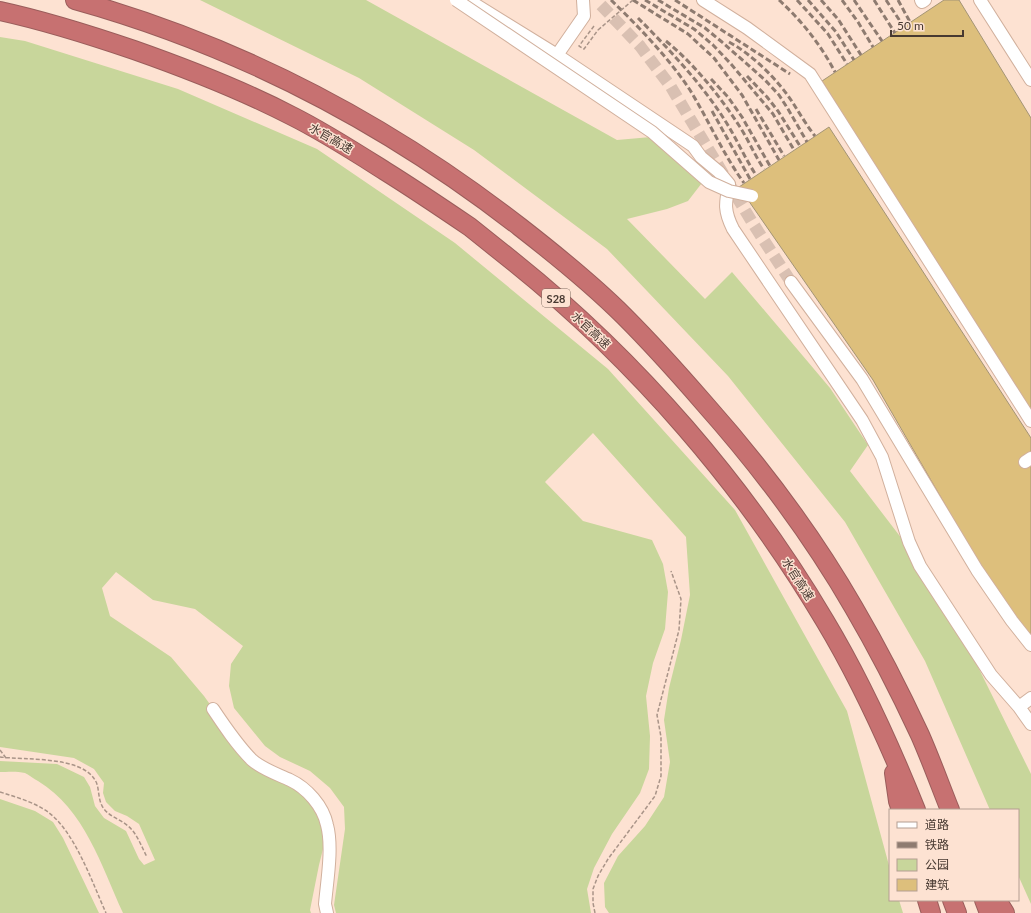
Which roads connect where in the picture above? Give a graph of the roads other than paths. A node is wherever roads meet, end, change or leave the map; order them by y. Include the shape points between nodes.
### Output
1 (75, 0) edge
2 (456, 0) edge
3 (468, 0) edge
4 (583, 0) edge
5 (703, 0) edge
6 (921, 0) edge
7 (925, 0) edge
8 (980, 0) edge
9 (0, 11) edge
10 (557, 55) junction
11 (1031, 80) edge
12 (752, 196) dead end
13 (791, 282) tunnel mouth
14 (1031, 421) edge
15 (1031, 645) edge
16 (1031, 698) edge
17 (1019, 707) junction
18 (214, 709) dead end
19 (1031, 724) edge
20 (892, 750) junction
21 (901, 809) edge
22 (916, 809) edge
23 (950, 809) edge
24 (927, 901) edge
25 (952, 901) edge
26 (984, 901) edge
27 (998, 901) edge
28 (327, 913) edge
29 (931, 913) edge
30 (957, 913) edge
31 (989, 913) edge
32 (1005, 913) edge

1 - 23 highway, S28 via 175,32 249,61 366,122 431,162 490,204 559,258 622,314 726,428 771,484 813,543 853,605 889,671
2 - 12 lane, bridge via 652,132 709,182 729,191
3 - 10 lane
4 - 10 lane via 584,16
5 - 14 lane via 810,74
6 - 7 lane
8 - 11 lane
9 - 20 highway, 水官高速 / S28 via 92,36 163,61 238,90 294,116 413,188 472,229 540,283 600,338 651,390 744,501 826,622
10 - 17 lane via 693,146 701,158 729,184 726,215 733,230 862,420 882,457 920,566 991,675
13 - 15 lane via 862,379 977,570
16 - 17 lane
17 - 19 lane
18 - 28 lane via 234,740 253,761 292,781 310,794 320,808 327,825 329,847 325,904
20 - 21 highway
20 - 22 highway, 水官高速 / S28
24 - 29 highway
25 - 30 highway
26 - 31 highway
27 - 32 highway

